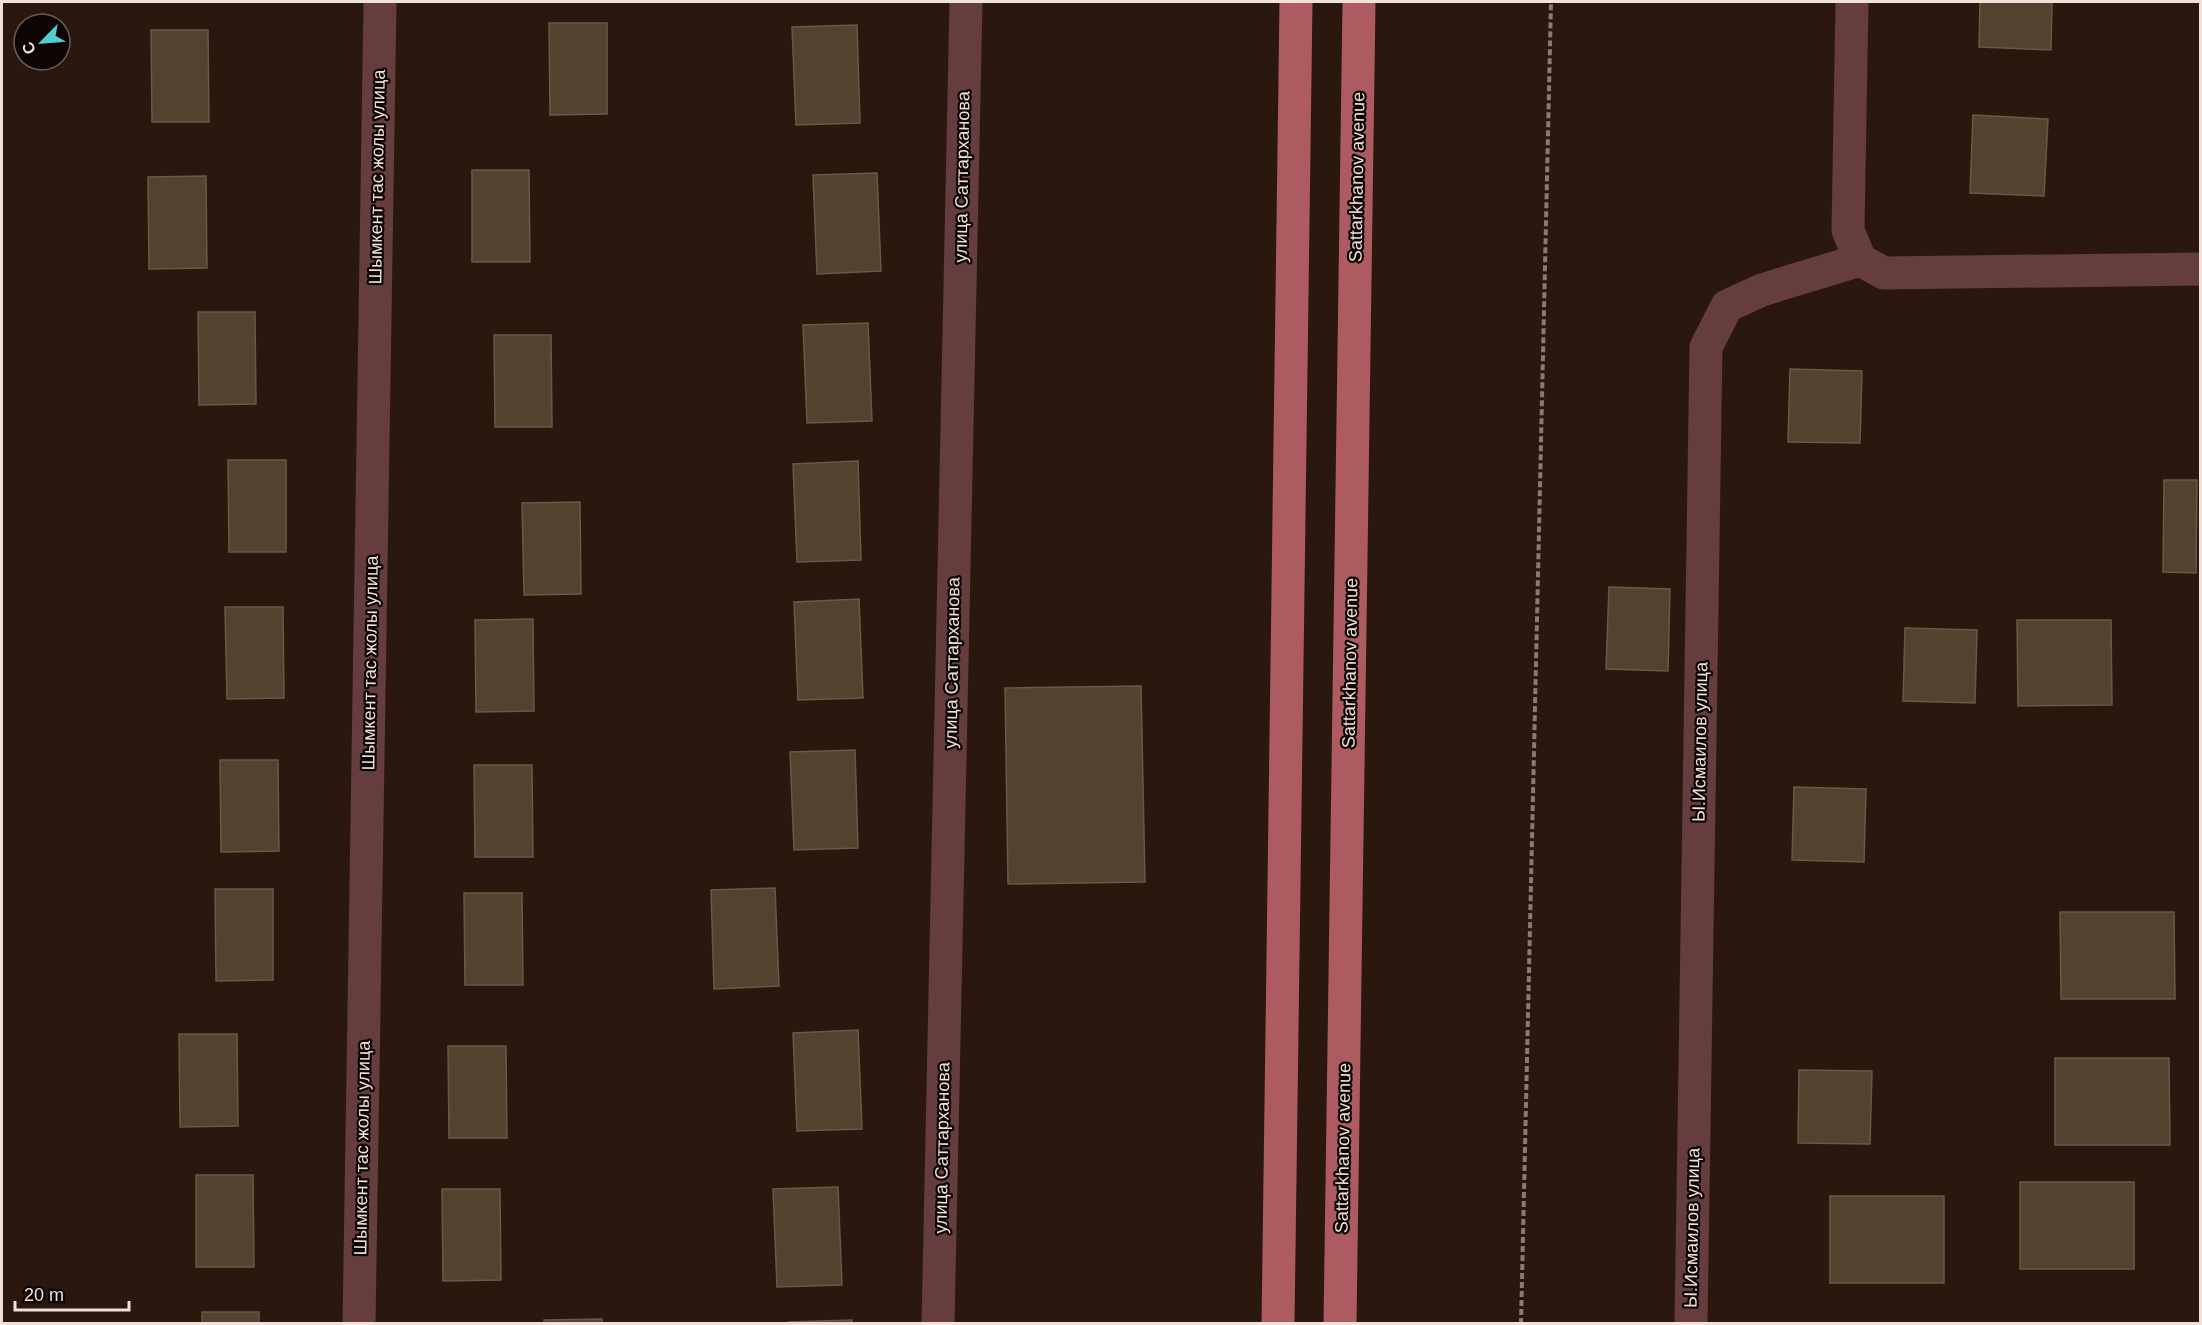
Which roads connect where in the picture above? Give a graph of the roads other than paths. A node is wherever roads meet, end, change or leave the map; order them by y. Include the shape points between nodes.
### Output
1 (380, 2) edge
2 (966, 2) edge
3 (1296, 2) edge
4 (1359, 2) edge
5 (1852, 2) edge
6 (1860, 260) junction
7 (2200, 269) edge
8 (359, 1323) edge
9 (938, 1323) edge
10 (1278, 1323) edge
11 (1340, 1323) edge
12 (1691, 1323) edge

1 - 8 street, Шымкент тас жолы улица
2 - 9 street, улица Саттарханова
3 - 10 main road
4 - 11 main road, Sattarkhanov avenue
5 - 6 street via 1848,230
6 - 7 street via 1884,273
6 - 12 street, Ы.Исмаилов улица via 1762,290 1727,306 1706,347

